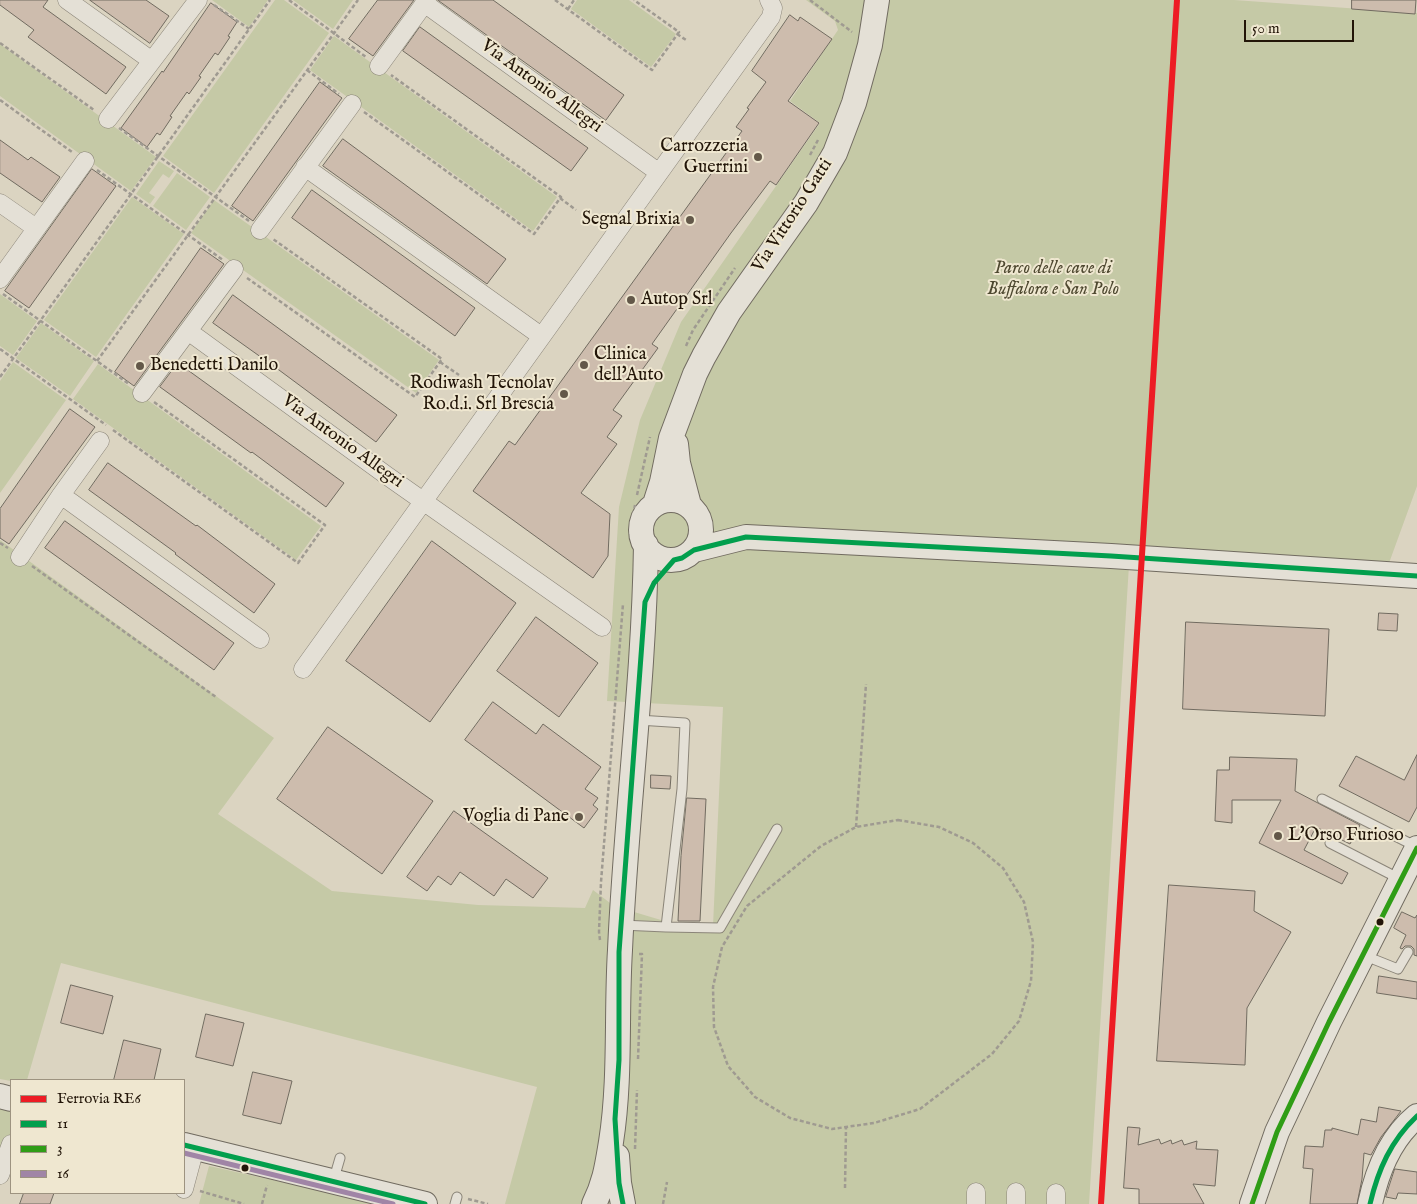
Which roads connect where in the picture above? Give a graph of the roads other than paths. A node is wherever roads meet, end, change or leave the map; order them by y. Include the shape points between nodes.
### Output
1 (67, 0) edge
2 (768, 0) edge
3 (877, 0) edge
4 (206, 2) edge
5 (425, 2) edge
6 (152, 61) junction
7 (379, 66) road end
8 (352, 104) road end
9 (108, 119) dead end
10 (85, 161) road end
11 (306, 167) junction
12 (658, 172) junction
13 (0, 203) edge
14 (36, 228) junction
15 (260, 230) road end
16 (234, 269) road end
17 (0, 279) edge
18 (188, 331) junction
19 (541, 336) junction
20 (142, 393) road end
21 (678, 420) junction
22 (100, 441) dead end
23 (61, 495) junction
24 (423, 501) junction
25 (655, 504) junction
26 (693, 510) junction
27 (746, 537) junction
28 (637, 543) junction
29 (684, 555) junction
30 (20, 557) road end
31 (1417, 576) edge
32 (634, 601) junction
33 (602, 627) dead end
34 (260, 639) dead end
35 (302, 669) dead end
36 (638, 720) junction
37 (1322, 798) dead end
38 (777, 829) dead end
39 (1330, 843) dead end
40 (1413, 859) edge
41 (621, 925) junction
42 (666, 926) junction
43 (1408, 952) dead end
44 (1362, 955) junction
45 (1417, 1116) edge
46 (615, 1119) junction
47 (189, 1146) edge
48 (10, 1147) edge
49 (340, 1158) dead end
50 (0, 1175) edge
51 (185, 1180) edge
52 (334, 1182) junction
53 (425, 1204) edge
54 (594, 1204) edge
55 (623, 1204) edge
56 (1252, 1204) edge
57 (1370, 1204) edge

1 - 6 street
2 - 12 street via 773,8 770,17
3 - 21 street, Via Vittorio Gatti via 870,45 854,103 835,153 806,203 729,312 695,374
4 - 6 street
5 - 7 street, Via Antonio Allegri
5 - 12 street, Via Antonio Allegri
6 - 9 street
8 - 11 street
10 - 14 street
11 - 15 street
11 - 19 street
12 - 19 street
13 - 14 street
14 - 17 street
16 - 18 street
18 - 20 street
18 - 24 street, Via Antonio Allegri
19 - 24 street
21 - 25 street, Via Vittorio Gatti via 670,438
21 - 26 street, Via Vittorio Gatti via 678,463
22 - 23 street
23 - 30 street
23 - 34 street
24 - 33 street, Via Antonio Allegri
24 - 35 street
25 - 26 street via 676,500
25 - 28 street, Via Vittorio Gatti via 642,523
26 - 27 street
26 - 29 street, Via Vittorio Gatti via 701,522 701,537
27 - 29 street
27 - 31 street
28 - 29 street via 661,558
28 - 32 street, Via Vittorio Gatti
29 - 32 street, Via Vittorio Gatti
32 - 36 street, Via Vittorio Gatti
36 - 41 street, Via Vittorio Gatti
36 - 42 lane via 685,723 682,789
37 - 40 lane
38 - 42 lane via 720,928
39 - 40 lane
40 - 44 street
41 - 42 lane
41 - 46 street, Via Vittorio Gatti
43 - 44 lane via 1398,969
44 - 56 street via 1277,1132
45 - 57 street via 1392,1144 1374,1184
46 - 54 street, Via Vittorio Gatti via 604,1181
46 - 55 street, Via Vittorio Gatti
47 - 51 street
47 - 52 street via 312,1172
48 - 50 street
49 - 52 lane
52 - 53 street

